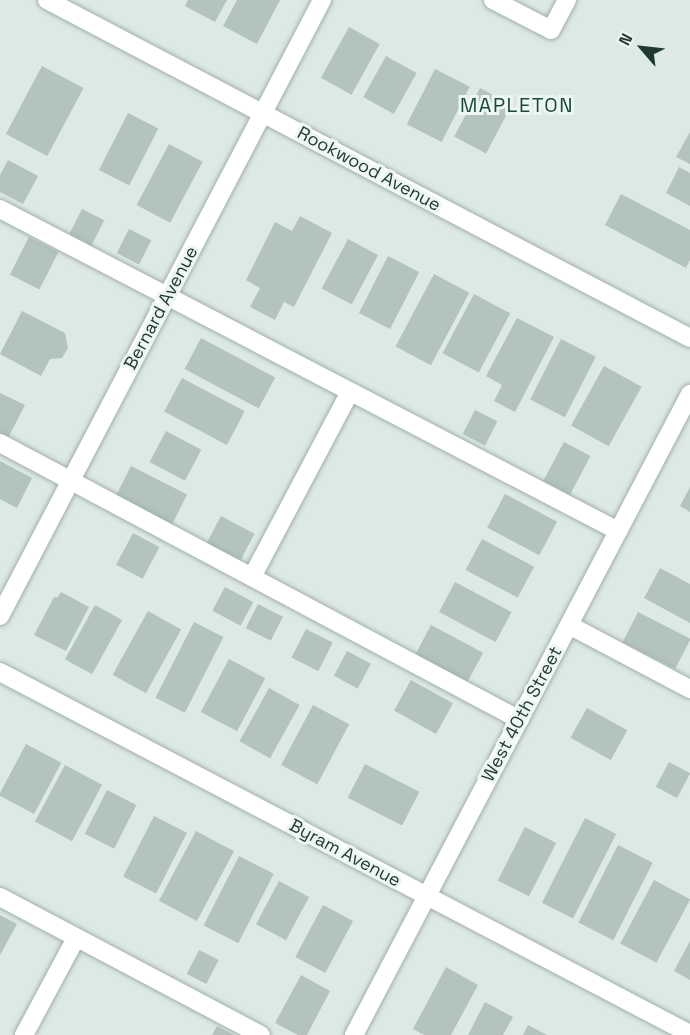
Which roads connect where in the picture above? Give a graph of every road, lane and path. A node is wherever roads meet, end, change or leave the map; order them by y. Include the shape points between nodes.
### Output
1 (47, 0) edge
2 (322, 0) edge
3 (493, 0) edge
4 (567, 0) edge
5 (263, 113) junction
6 (0, 209) edge
7 (167, 296) junction
8 (690, 338) edge
9 (351, 392) junction
10 (690, 394) edge
11 (0, 443) edge
12 (70, 481) junction
13 (618, 531) junction
14 (252, 577) junction
15 (0, 616) edge
16 (569, 625) junction
17 (0, 672) edge
18 (690, 689) edge
19 (520, 720) junction
20 (427, 896) junction
21 (0, 897) edge
22 (76, 938) junction
23 (690, 1034) edge
24 (24, 1035) edge
25 (261, 1035) edge
26 (354, 1035) edge

1 - 5 street, Rookwood Avenue
2 - 5 street, Bernard Avenue
3 - 4 street via 551,30
5 - 7 street, Bernard Avenue
5 - 8 street, Rookwood Avenue
6 - 7 street
7 - 9 street
7 - 12 street, Bernard Avenue
9 - 13 street
9 - 14 street
10 - 13 street, West 40th Street
11 - 12 street
12 - 14 street
12 - 15 street, Bernard Avenue
13 - 16 street, West 40th Street
14 - 19 street
16 - 18 street
16 - 19 street, West 40th Street
17 - 20 street, Byram Avenue
19 - 20 street, West 40th Street
20 - 23 street, Byram Avenue
20 - 26 street, West 40th Street
21 - 22 street
22 - 24 street
22 - 25 street

